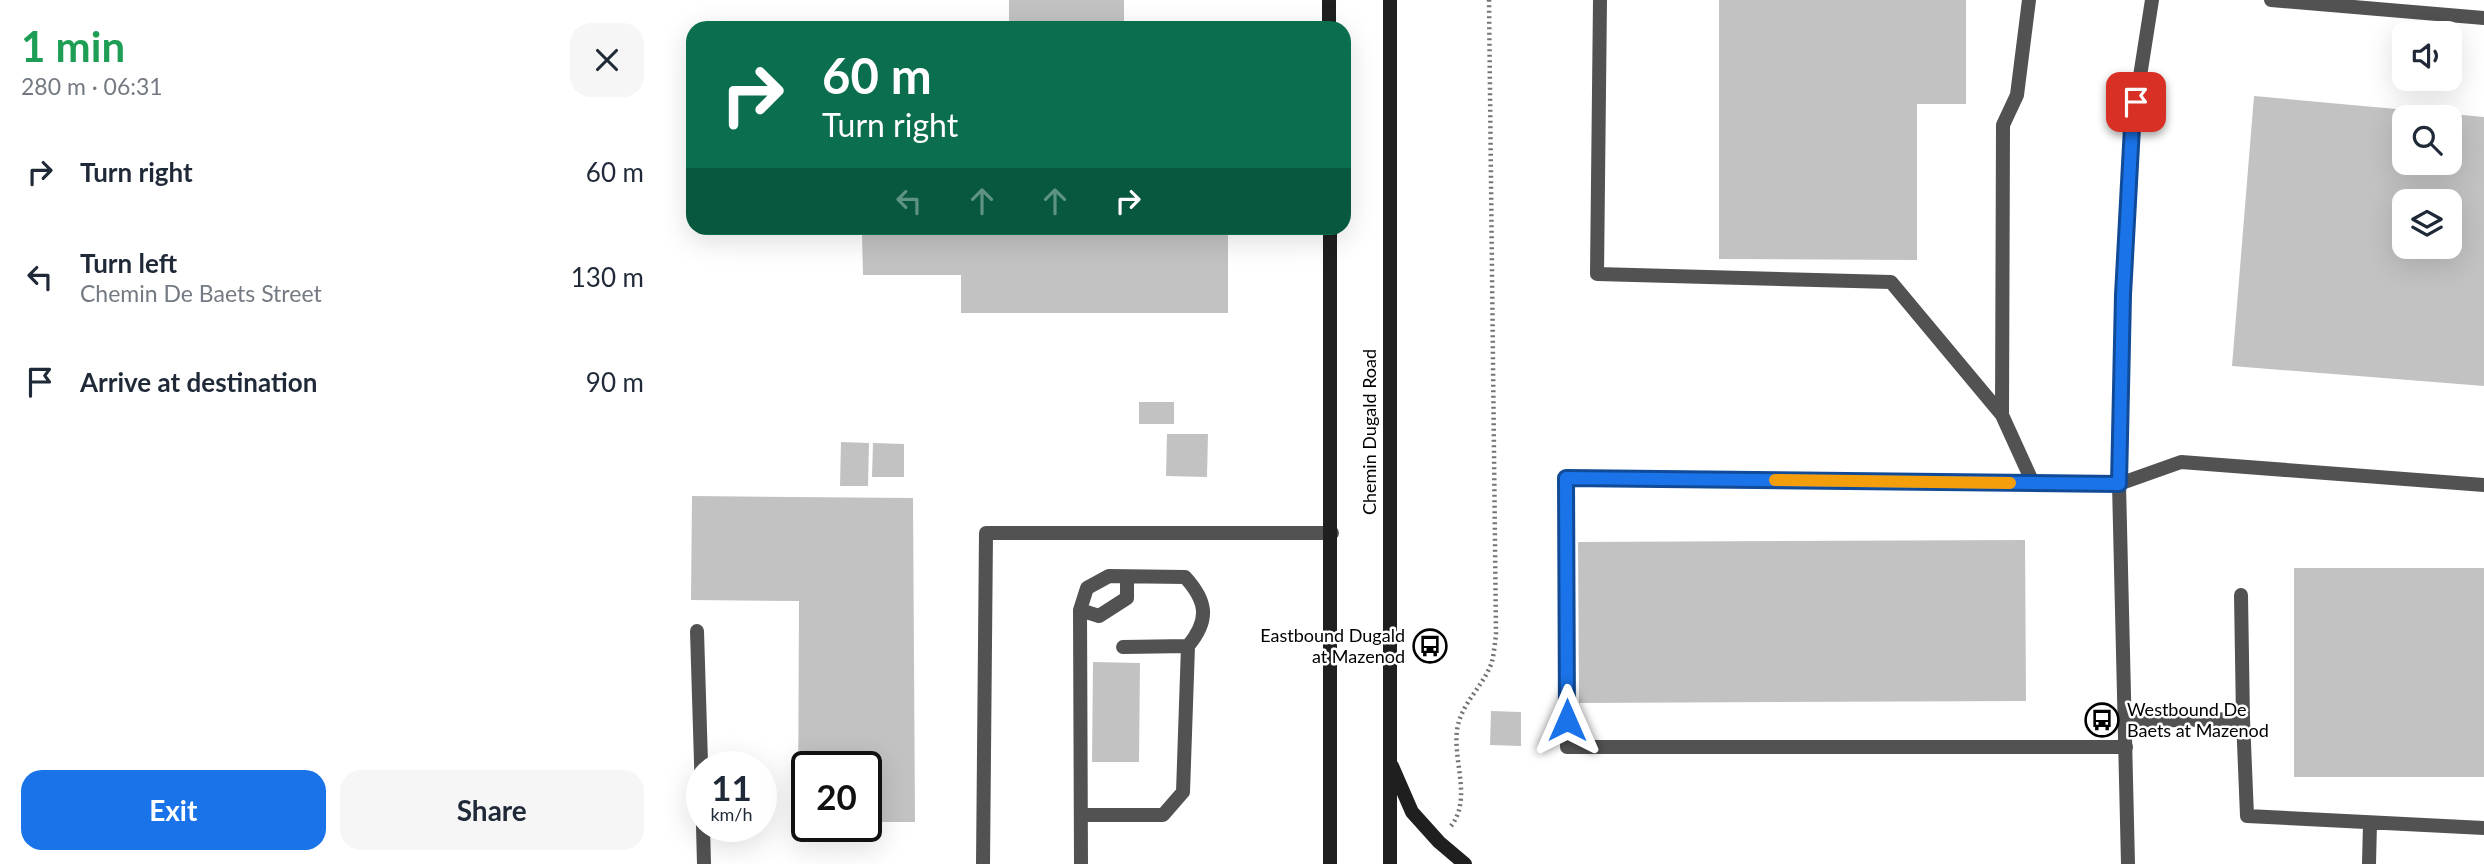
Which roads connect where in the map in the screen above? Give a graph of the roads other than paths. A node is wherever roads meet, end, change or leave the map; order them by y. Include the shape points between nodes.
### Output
1 (1329, 0) edge
2 (1389, 0) edge
3 (1600, 0) edge
4 (2029, 0) edge
5 (2152, 0) edge
6 (2271, 0) edge
7 (2484, 18) edge
8 (1329, 21) edge
9 (1330, 235) edge
10 (2002, 415) junction
11 (2033, 483) junction
12 (2119, 484) junction
13 (2484, 485) edge
14 (1332, 533) junction
15 (1127, 578) junction
16 (2241, 595) dead end
17 (1080, 610) junction
18 (697, 631) dead end
19 (1188, 646) junction
20 (1123, 647) dead end
21 (2243, 719) junction
22 (2126, 721) junction
23 (2126, 747) junction
24 (701, 751) edge
25 (1390, 760) junction
26 (1082, 816) junction
27 (2370, 823) junction
28 (2484, 828) edge
29 (703, 842) edge
30 (704, 864) edge
31 (983, 864) edge
32 (1081, 864) edge
33 (1330, 864) edge
34 (1390, 864) edge
35 (1465, 864) edge
36 (2128, 864) edge
37 (2369, 864) edge

1 - 8 main road
2 - 25 main road, Chemin Dugald Road
3 - 10 street via 1597,274 1891,282
4 - 10 street via 2017,94 2003,125
5 - 12 street via 2132,127
6 - 7 street
9 - 14 main road
10 - 11 street
11 - 12 street
11 - 23 street via 1566,478 1567,747
12 - 13 street via 2181,462
12 - 22 street
14 - 31 street via 986,533
14 - 33 main road
15 - 17 street via 1109,576 1087,588
15 - 17 street via 1127,598 1100,616
15 - 19 street via 1185,577 1198,592 1205,612 1198,634
16 - 21 street
17 - 26 street
18 - 24 street
19 - 20 street
19 - 26 street via 1183,792 1163,815
21 - 22 street
21 - 27 street via 2247,816
22 - 23 street
23 - 36 street
25 - 34 main road, Chemin Dugald Road
25 - 35 main road via 1412,812
26 - 32 street
27 - 28 street
27 - 37 street
29 - 30 street

